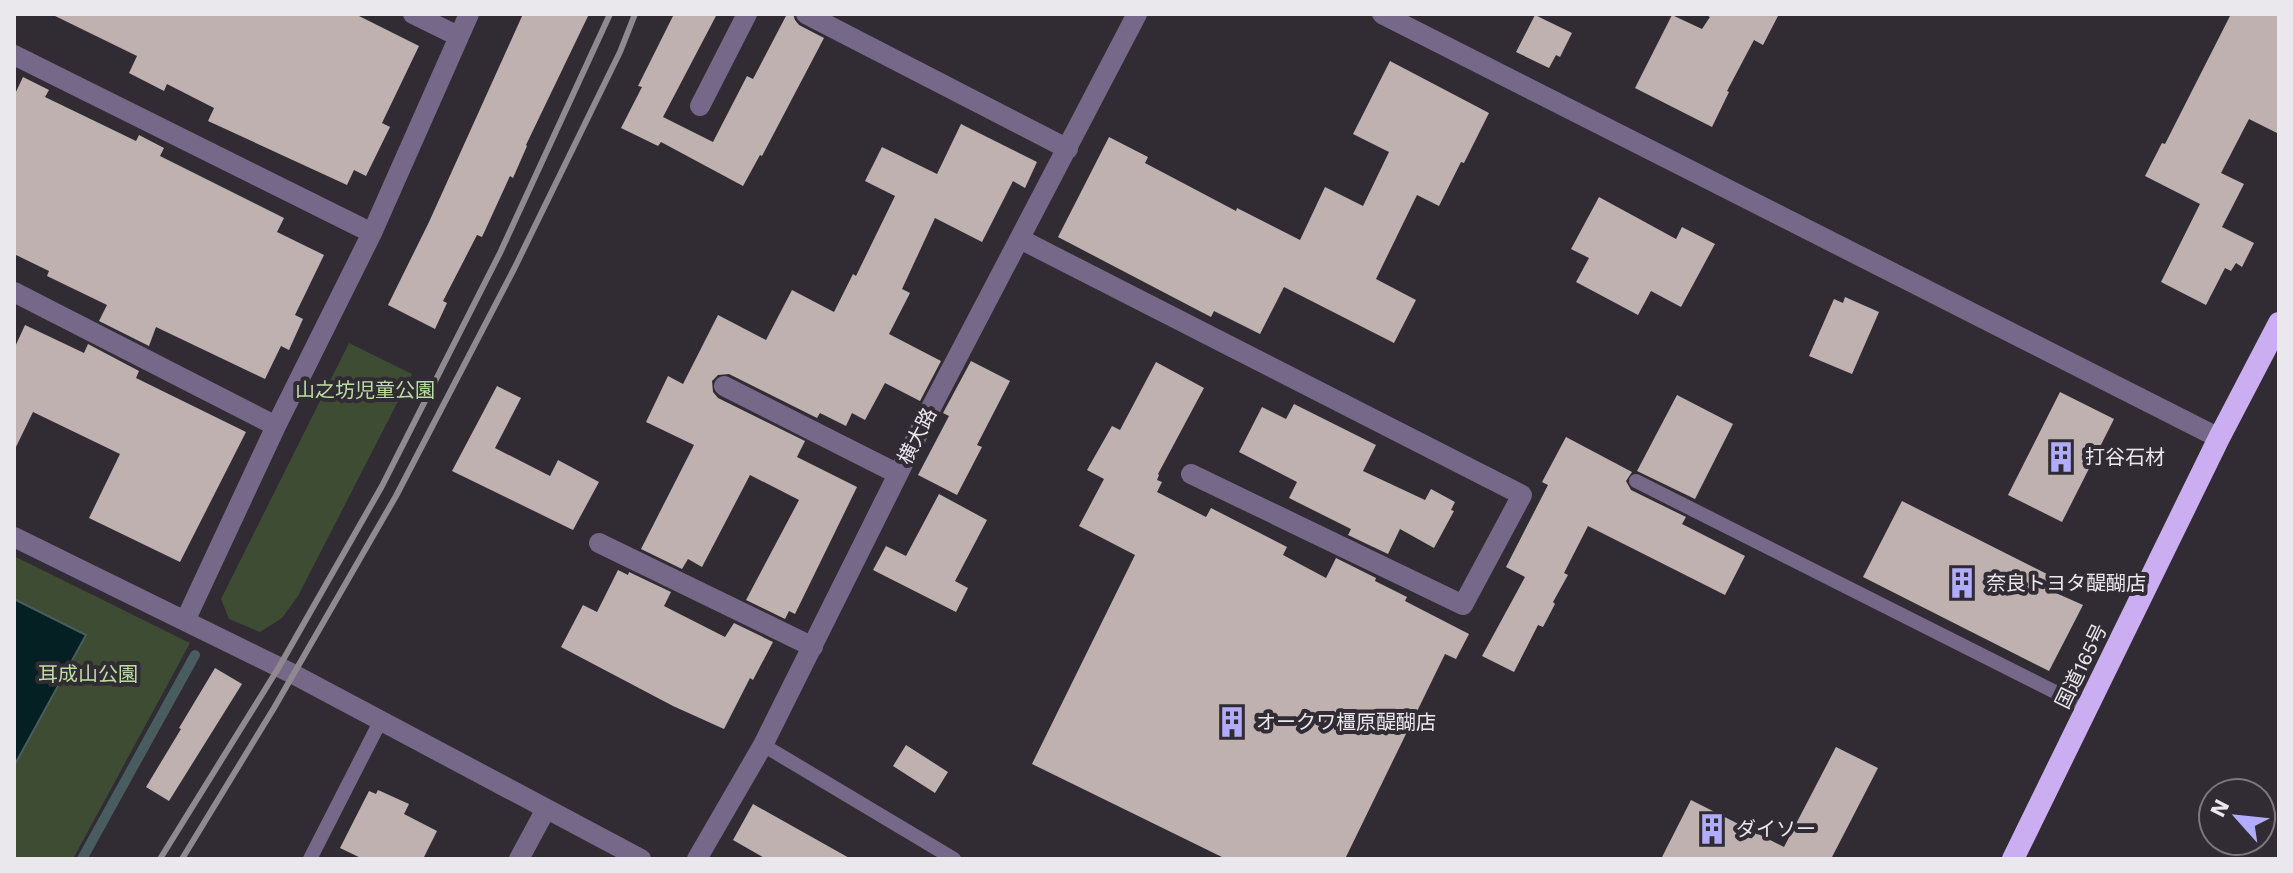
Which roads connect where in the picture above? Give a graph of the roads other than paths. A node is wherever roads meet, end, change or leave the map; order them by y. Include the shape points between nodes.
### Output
1 (413, 14) edge
2 (469, 14) edge
3 (747, 14) edge
4 (806, 14) edge
5 (1137, 14) edge
6 (1382, 14) edge
7 (458, 36) junction
8 (14, 55) edge
9 (700, 106) dead end
10 (1068, 149) junction
11 (372, 233) junction
12 (1020, 239) junction
13 (14, 292) edge
14 (2279, 323) edge
15 (724, 386) dead end
16 (276, 426) junction
17 (2219, 438) junction
18 (898, 474) junction
19 (1191, 474) dead end
20 (1636, 481) dead end
21 (14, 537) edge
22 (599, 543) dead end
23 (185, 621) junction
24 (813, 647) junction
25 (2087, 708) junction
26 (381, 720) junction
27 (763, 745) junction
28 (546, 809) junction
29 (310, 859) edge
30 (519, 859) edge
31 (641, 859) edge
32 (697, 859) edge
33 (954, 859) edge
34 (2013, 859) edge

1 - 7 street
2 - 7 street
3 - 9 street
4 - 10 street
5 - 10 street, 横大路
6 - 17 street
7 - 11 street
8 - 11 street
10 - 12 street, 横大路
11 - 16 street
12 - 18 street, 横大路
12 - 19 street via 1522,495 1463,605
13 - 16 street
14 - 17 highway, 国道165号
15 - 18 street
16 - 23 street
17 - 25 highway, 国道165号
18 - 24 street, 横大路
20 - 25 lane
21 - 23 street
22 - 24 street
23 - 26 street
24 - 27 street, 横大路
25 - 34 highway, 国道165号
26 - 28 street
26 - 29 lane
27 - 32 street, 横大路
27 - 33 lane
28 - 30 street
28 - 31 street

